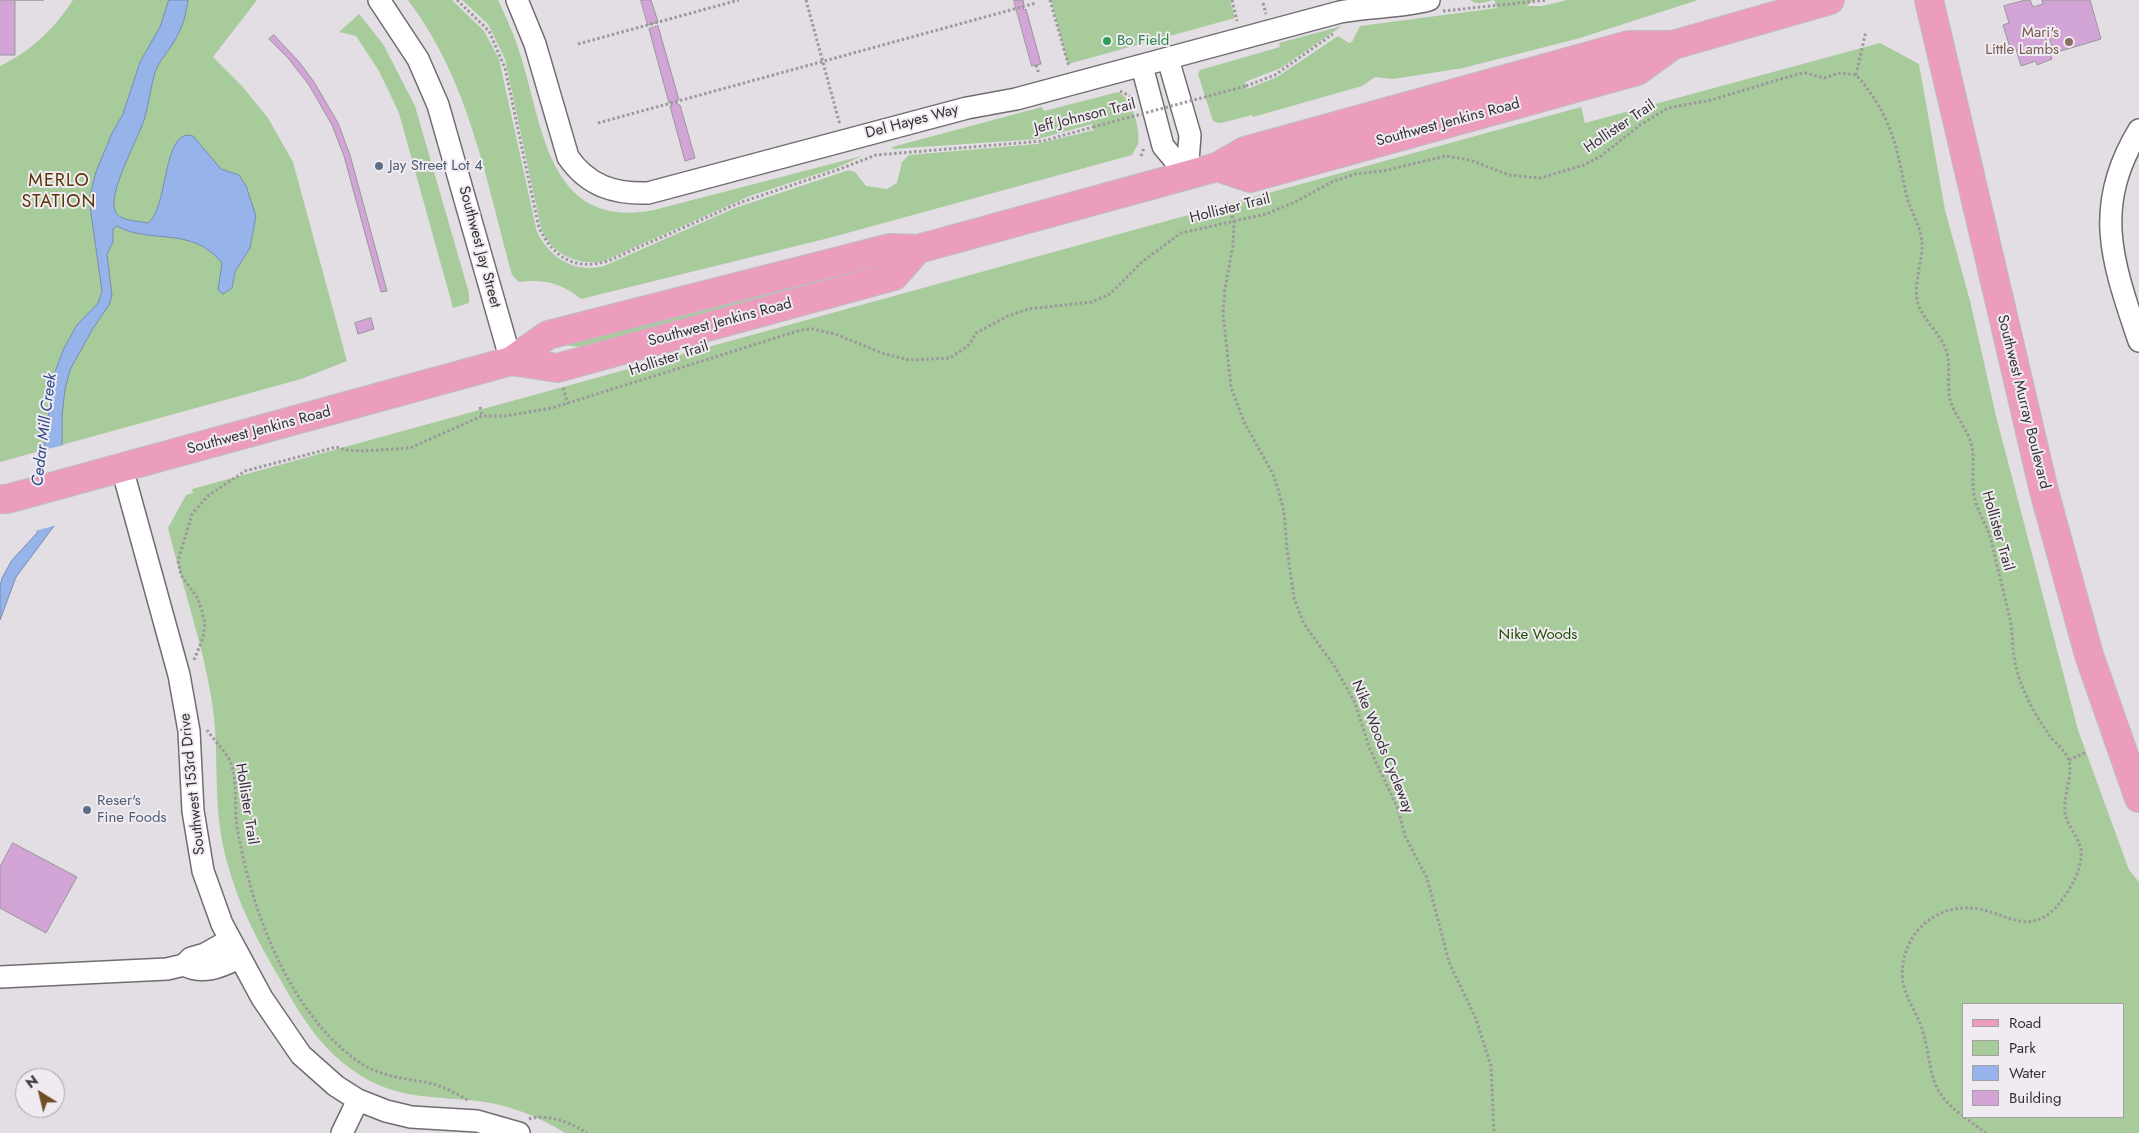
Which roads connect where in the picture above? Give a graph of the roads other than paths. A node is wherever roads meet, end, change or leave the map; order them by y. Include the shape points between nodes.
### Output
1 (379, 0) edge
2 (517, 0) edge
3 (1429, 0) edge
4 (1830, 0) edge
5 (1929, 0) edge
6 (1168, 59) junction
7 (1142, 66) junction
8 (2139, 130) edge
9 (1188, 175) junction
10 (2139, 341) edge
11 (511, 361) junction
12 (122, 468) junction
13 (2, 501) edge
14 (2139, 798) edge
15 (234, 949) junction
16 (0, 977) edge
17 (358, 1100) junction
18 (520, 1125) edge
19 (342, 1133) edge

1 - 11 street, Southwest Jay Street via 418,59 438,105
2 - 7 street, Del Hayes Way via 535,44 568,157 577,170 600,186 616,192 648,193 967,108 1016,99
3 - 6 street, Del Hayes Way via 1369,7
4 - 9 main road, Southwest Jenkins Road via 1673,45 1637,71 1250,178 1217,167
5 - 14 main road, Southwest Murray Boulevard via 2047,500 2090,655
6 - 7 street, Del Hayes Way
6 - 9 street via 1190,135
7 - 9 street via 1163,146
8 - 10 street via 2120,167 2111,201 2109,225 2118,276
9 - 11 main road, Southwest Jenkins Road via 918,249 890,248 548,335
11 - 12 main road, Southwest Jenkins Road
12 - 13 main road, Southwest Jenkins Road
12 - 15 street, Southwest 153rd Drive via 179,675 189,731 193,811 203,871
15 - 16 street via 205,954 191,958 184,966 152,972
15 - 17 street, Southwest 153rd Drive via 290,1042 322,1075
17 - 18 street, Southwest 153rd Drive via 410,1117
17 - 19 street

